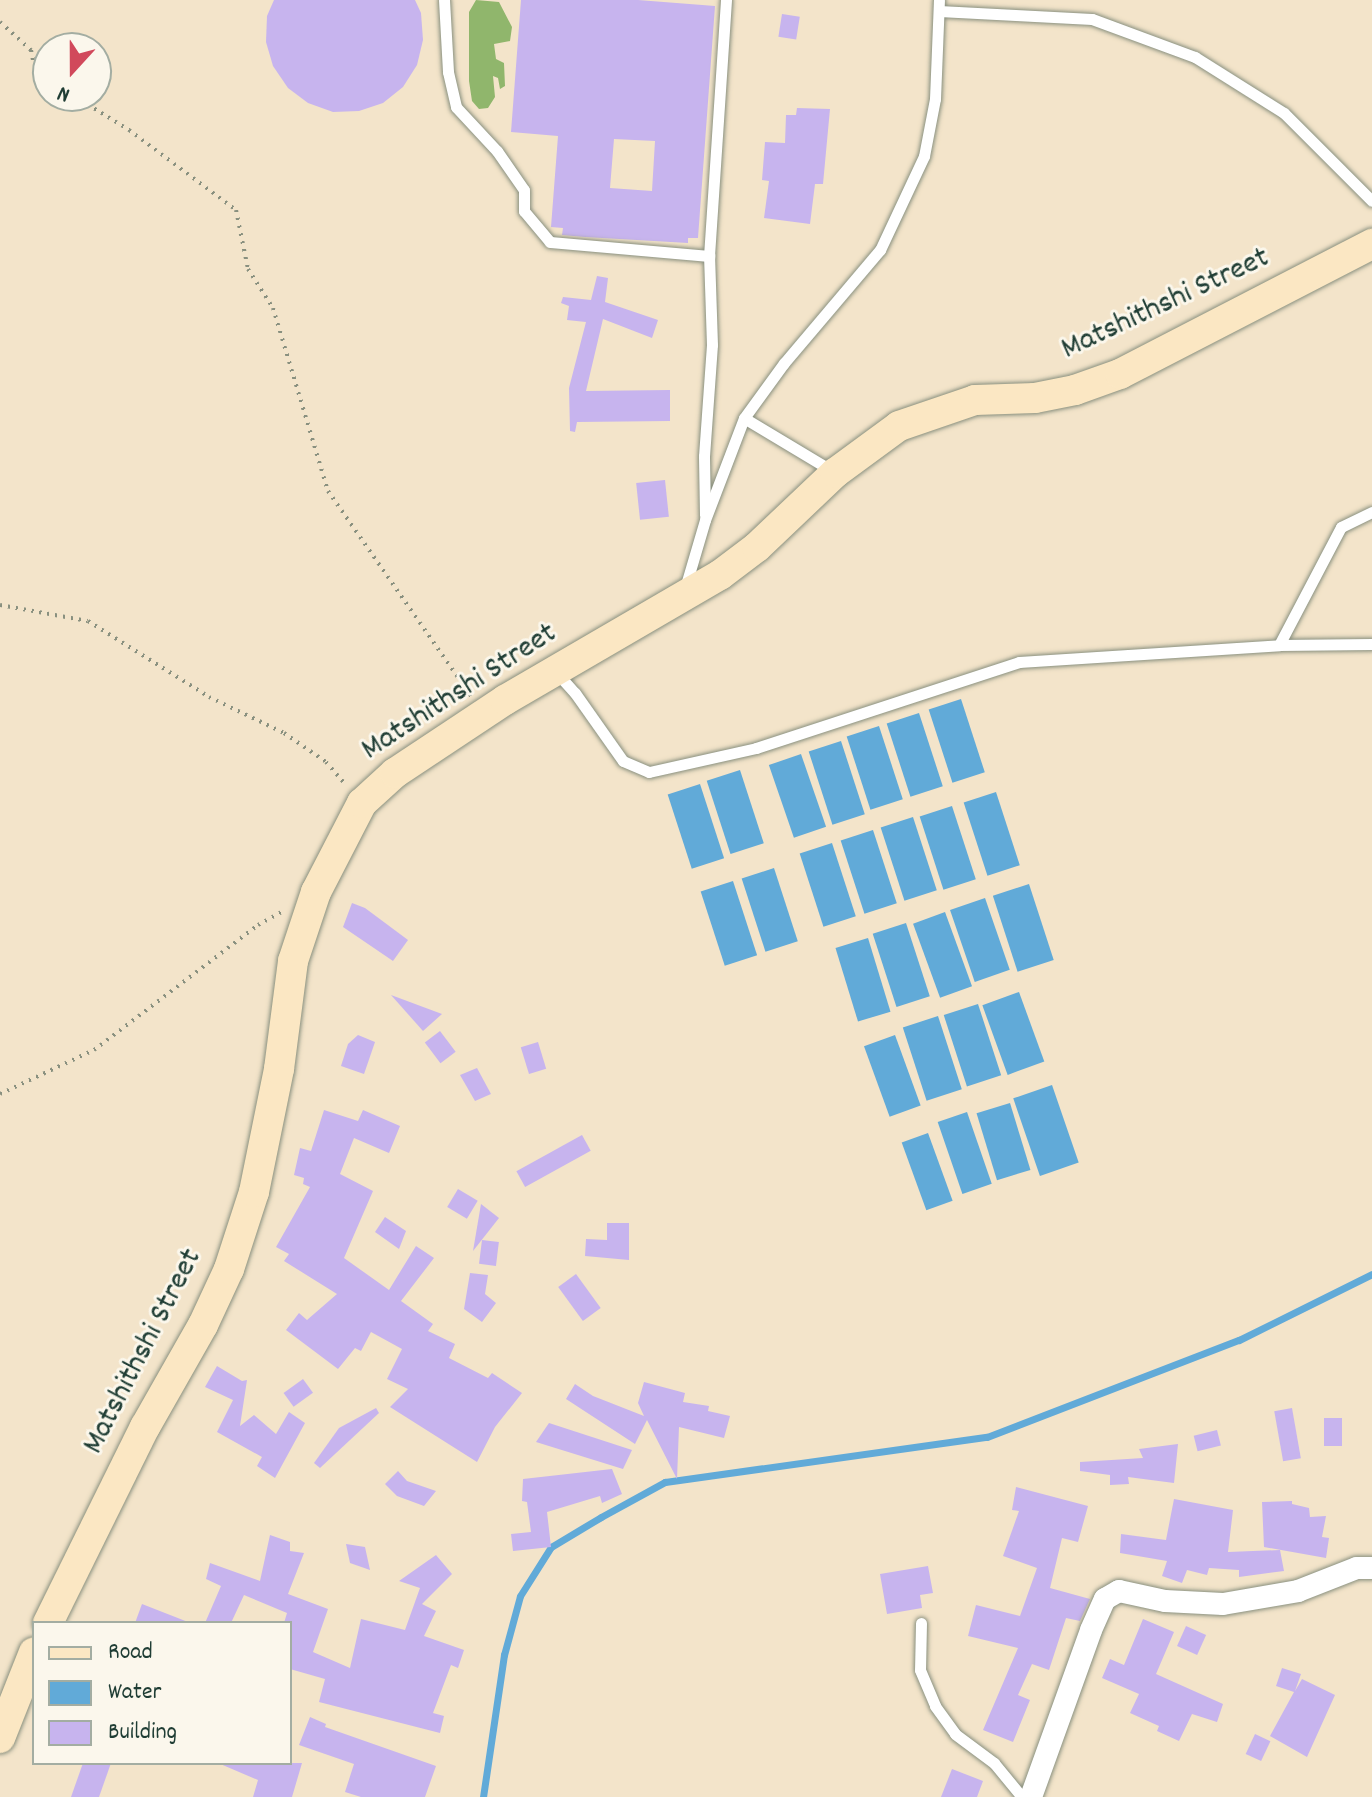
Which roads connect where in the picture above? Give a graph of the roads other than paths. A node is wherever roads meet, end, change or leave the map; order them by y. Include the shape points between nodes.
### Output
1 (444, 0) edge
2 (726, 0) edge
3 (939, 6) edge
4 (1372, 201) edge
5 (1372, 244) edge
6 (709, 256) junction
7 (744, 418) junction
8 (835, 473) junction
9 (1372, 512) edge
10 (705, 520) junction
11 (683, 596) junction
12 (1372, 644) edge
13 (1279, 645) junction
14 (556, 672) junction
15 (1372, 1568) edge
16 (49, 1621) edge
17 (921, 1623) dead end
18 (32, 1657) edge
19 (0, 1738) edge
20 (1022, 1797) edge
21 (1031, 1797) edge

1 - 6 lane via 448,72 456,107 497,151 524,190 524,211 550,242
2 - 6 lane
3 - 4 lane via 1092,19 1195,57 1284,113
3 - 7 lane via 935,99 924,156 894,222 880,250
5 - 8 main road, Matshithshi Street via 1120,374 1062,393 975,400 935,411 899,426
6 - 10 lane via 712,345
7 - 8 lane
7 - 10 lane
8 - 11 main road, Matshithshi Street via 757,547
9 - 13 lane via 1341,527
10 - 11 lane
11 - 14 main road, Matshithshi Street
12 - 13 lane
13 - 14 lane via 1019,662 756,748 649,772 623,761
14 - 16 main road, Matshithshi Street via 395,773 362,803 316,892 293,961 279,1069 254,1192 229,1269
15 - 21 street via 1357,1568 1298,1591 1223,1604 1165,1601 1119,1591 1105,1599
17 - 20 lane via 920,1670 935,1706 955,1734 994,1763
18 - 19 main road

